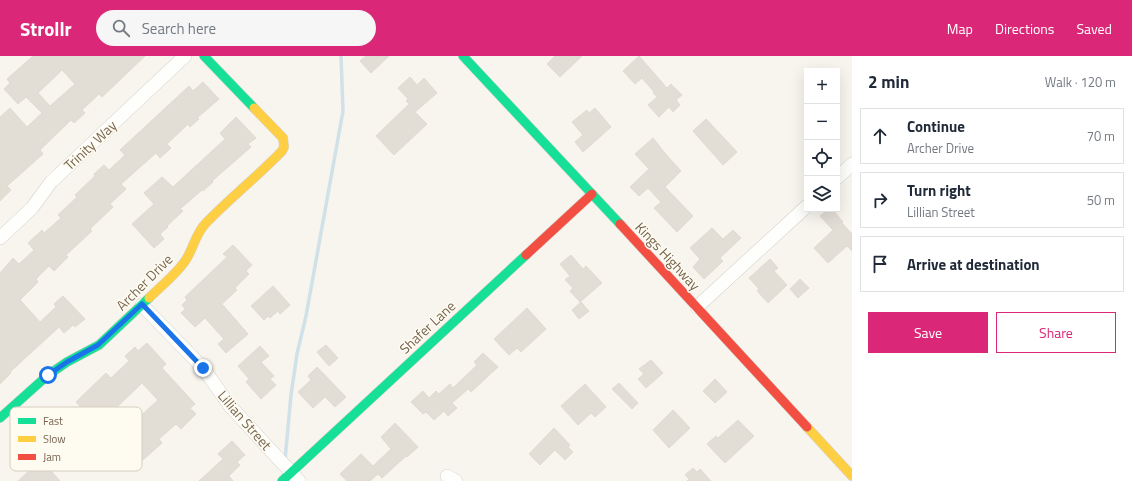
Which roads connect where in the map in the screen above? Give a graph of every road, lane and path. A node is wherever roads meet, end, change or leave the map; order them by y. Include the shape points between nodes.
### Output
1 (185, 56) edge
2 (204, 56) edge
3 (463, 56) edge
4 (852, 164) edge
5 (839, 176) edge
6 (592, 194) junction
7 (804, 209) edge
8 (0, 238) edge
9 (142, 304) junction
10 (697, 307) junction
11 (12, 407) edge
12 (10, 409) edge
13 (0, 418) edge
14 (852, 476) edge
15 (291, 478) edge

1 - 8 street, Trinity Way via 51,182 32,208
2 - 9 street, Archer Drive via 283,138 284,143 282,151 262,172 205,224 181,266
3 - 6 street, Kings Highway
4 - 5 street
6 - 10 street, Kings Highway
6 - 15 street, Shafer Lane
7 - 10 street
9 - 11 street, Archer Drive via 98,345 48,375
9 - 15 street, Lillian Street via 203,368 230,406
10 - 14 street, Kings Highway
12 - 13 street, Archer Drive

